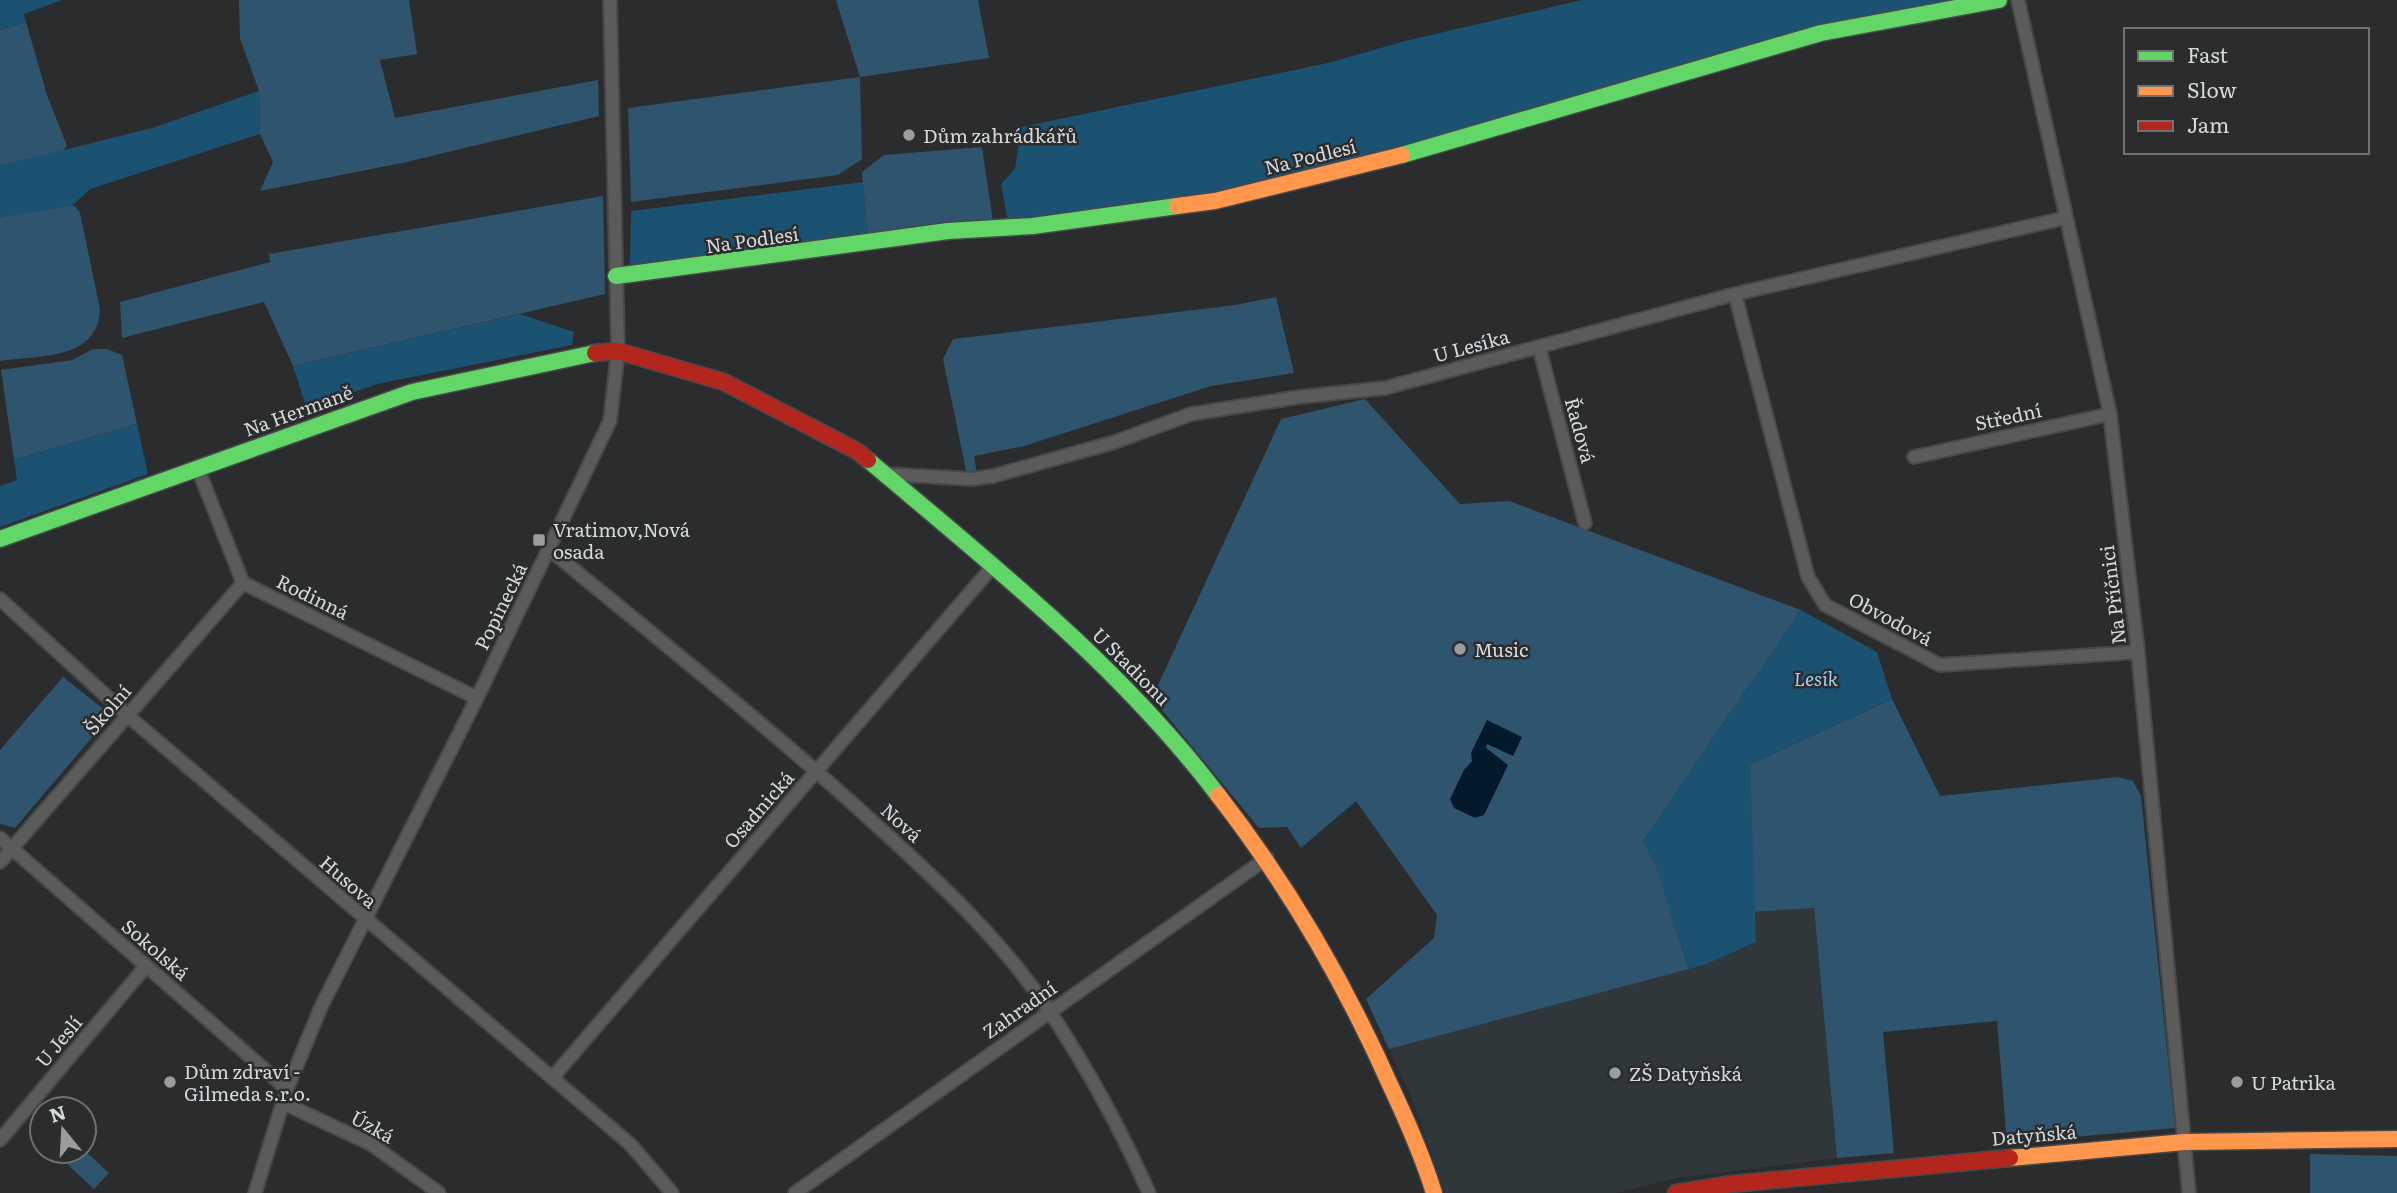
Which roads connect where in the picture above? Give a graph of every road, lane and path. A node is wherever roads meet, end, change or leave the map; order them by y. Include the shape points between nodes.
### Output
1 (610, 0) edge
2 (2000, 0) edge
3 (2018, 0) edge
4 (2064, 218) junction
5 (616, 276) junction
6 (1735, 294) junction
7 (1539, 347) junction
8 (618, 351) junction
9 (2110, 414) junction
10 (1914, 457) dead end
11 (198, 469) junction
12 (884, 474) junction
13 (1586, 523) dead end
14 (0, 539) edge
15 (549, 549) junction
16 (993, 566) junction
17 (243, 583) junction
18 (0, 599) edge
19 (2138, 652) junction
20 (477, 698) junction
21 (127, 715) junction
22 (817, 771) junction
23 (0, 838) edge
24 (11, 848) junction
25 (1267, 858) junction
26 (0, 862) edge
27 (365, 919) junction
28 (146, 965) junction
29 (1050, 1011) junction
30 (552, 1078) junction
31 (287, 1089) junction
32 (283, 1103) junction
33 (2397, 1139) edge
34 (0, 1140) edge
35 (2184, 1142) junction
36 (255, 1193) edge
37 (439, 1193) edge
38 (671, 1193) edge
39 (795, 1193) edge
40 (1149, 1193) edge
41 (1434, 1193) edge
42 (1675, 1193) edge
43 (2189, 1193) edge

1 - 5 street, Popinecká
2 - 5 street, Na Podlesí via 1821,33 1406,154 1215,201
3 - 4 street, Na Příčnici
4 - 6 street, U Lesíka
4 - 9 street, Na Příčnici
5 - 8 street, Popinecká
6 - 7 street, U Lesíka
6 - 19 street, Obvodová via 1808,577 1825,605 1940,665
7 - 12 street, U Lesíka via 1385,388 1191,414 1115,442 993,476
7 - 13 street, Řadová
8 - 11 street, Na Hermaně via 578,355 412,392
8 - 12 street, U Stadionu via 724,382 857,451
8 - 15 street, Popinecká via 610,421
9 - 10 street, Střední
9 - 19 street, Na Příčnici
11 - 14 street, Na Hermaně
11 - 17 street
12 - 16 street, U Stadionu
15 - 20 street, Popinecká
15 - 22 street, Nová
16 - 22 street, Osadnická
16 - 25 street, U Stadionu via 1178,742
17 - 20 street, Rodinná
17 - 21 street, Školní
18 - 21 street, Husova
19 - 35 street, Na Příčnici
20 - 27 street, Popinecká
21 - 24 street, Školní
21 - 27 street, Husova
22 - 29 street, Nová via 991,936
22 - 30 street, Osadnická
23 - 24 street, Sokolská
24 - 26 street, Školní
24 - 28 street, Sokolská
25 - 29 street, Zahradní
25 - 41 street, U Stadionu via 1366,1029 1425,1162
27 - 30 street, Husova
27 - 31 street, Popinecká
28 - 31 street, Sokolská
28 - 34 street, U Jeslí
29 - 39 street, Zahradní
29 - 40 street, Nová via 1121,1131
30 - 38 street, Husova via 631,1145
31 - 32 street, Popinecká
32 - 36 street, Popinecká
32 - 37 street, Úzká via 372,1144
33 - 35 street, Datyňská
35 - 42 street, Datyňská
35 - 43 street, Na Příčnici

